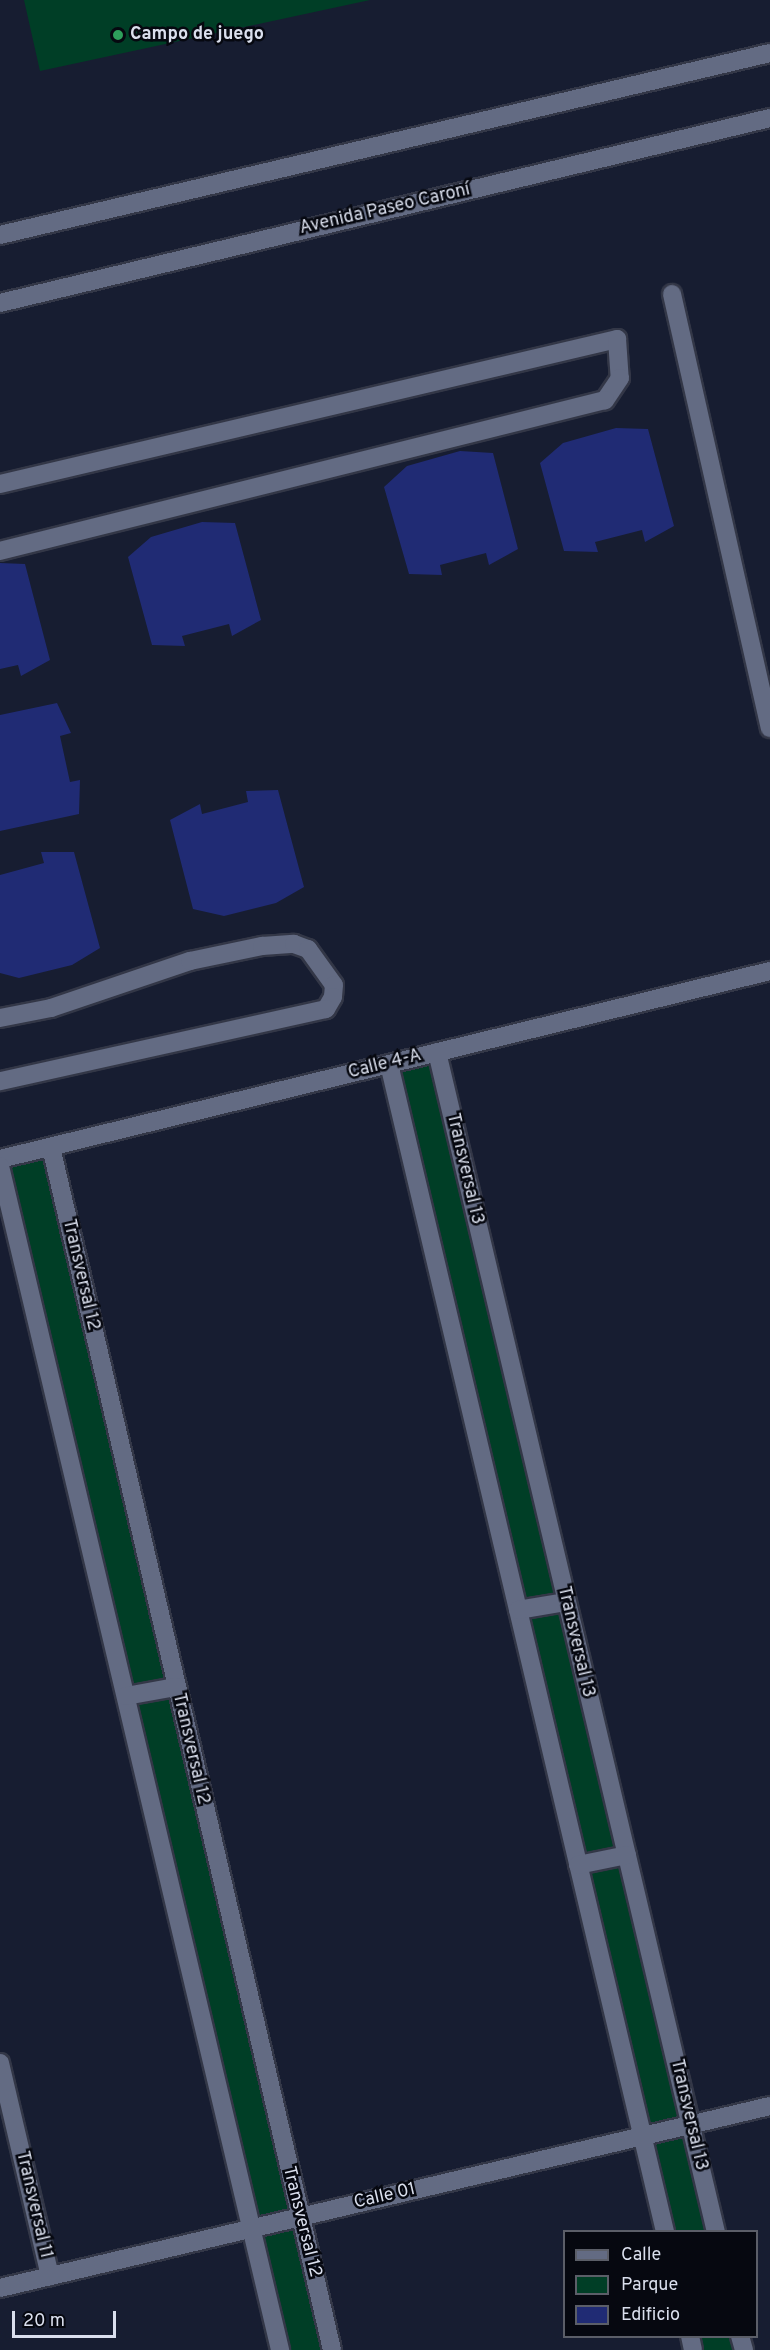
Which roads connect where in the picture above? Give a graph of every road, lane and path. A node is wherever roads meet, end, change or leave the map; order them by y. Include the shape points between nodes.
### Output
1 (770, 53) edge
2 (770, 118) edge
3 (0, 236) edge
4 (672, 294) dead end
5 (0, 303) edge
6 (0, 484) edge
7 (0, 551) edge
8 (770, 728) edge
9 (770, 971) edge
10 (0, 1018) edge
11 (437, 1052) junction
12 (389, 1064) junction
13 (0, 1081) edge
14 (51, 1147) junction
15 (0, 1159) edge
16 (0, 1166) edge
17 (566, 1602) junction
18 (518, 1610) junction
19 (176, 1687) junction
20 (126, 1696) junction
21 (627, 1855) junction
22 (578, 1865) junction
23 (0, 2063) edge
24 (4, 2097) edge
25 (770, 2106) edge
26 (690, 2124) junction
27 (643, 2136) junction
28 (299, 2217) junction
29 (251, 2228) junction
30 (665, 2230) edge
31 (716, 2230) edge
32 (50, 2276) junction
33 (0, 2288) edge
34 (280, 2350) edge
35 (332, 2350) edge

1 - 3 street
2 - 5 street, Avenida Paseo Caroní
4 - 8 street
6 - 7 street via 617,339 620,378 605,400
9 - 11 street, Calle 4-A
10 - 13 street via 51,1008 190,962 262,946 294,944 308,949 333,985 333,997 326,1009
11 - 12 street, Calle 4-A
11 - 17 street, Transversal 13
12 - 14 street, Calle 4-A
12 - 18 street
14 - 15 street, Calle 4-A
14 - 19 street, Transversal 12
16 - 20 street
17 - 18 street
17 - 21 street, Transversal 13
18 - 22 street
19 - 20 street
19 - 28 street, Transversal 12
20 - 29 street
21 - 22 street
21 - 26 street, Transversal 13
22 - 27 street
23 - 24 street, Transversal 11
24 - 32 street, Transversal 11
25 - 26 street, Calle 01
26 - 27 street, Calle 01
26 - 31 street, Transversal 13
27 - 28 street, Calle 01
27 - 30 street
28 - 29 street, Calle 01
28 - 35 street, Transversal 12
29 - 32 street, Calle 01
29 - 34 street
32 - 33 street, Calle 01

